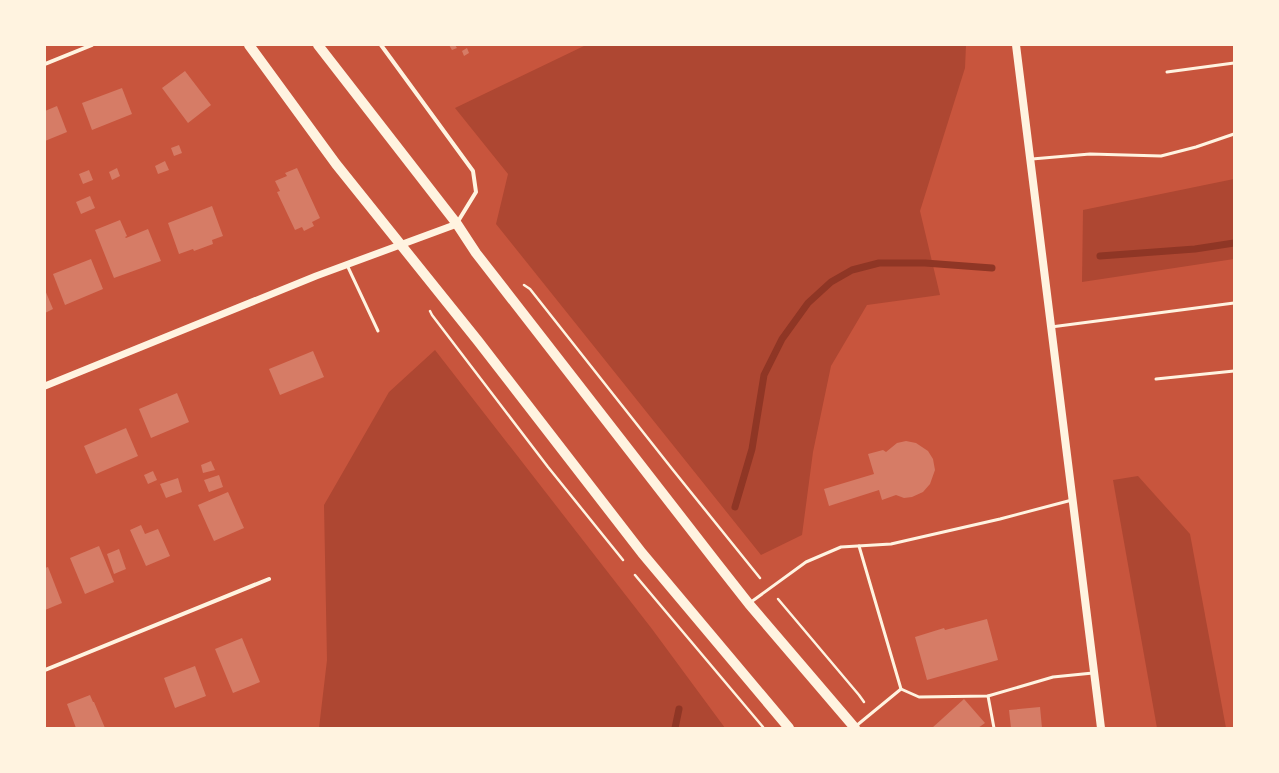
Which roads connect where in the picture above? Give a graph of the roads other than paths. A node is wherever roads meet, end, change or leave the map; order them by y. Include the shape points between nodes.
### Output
1 (92, 45) edge
2 (249, 45) edge
3 (318, 45) edge
4 (381, 45) edge
5 (1016, 45) edge
6 (1234, 63) edge
7 (45, 64) edge
8 (1167, 72) dead end
9 (1234, 134) edge
10 (1030, 159) junction
11 (457, 224) junction
12 (401, 245) junction
13 (347, 265) junction
14 (1234, 303) edge
15 (1052, 327) junction
16 (378, 331) dead end
17 (1234, 371) edge
18 (1156, 380) dead end
19 (45, 386) edge
20 (1073, 499) junction
21 (859, 546) junction
22 (269, 579) dead end
23 (749, 604) junction
24 (45, 670) edge
25 (1095, 673) junction
26 (901, 689) junction
27 (988, 696) junction
28 (855, 727) edge
29 (789, 728) edge
30 (994, 728) edge
31 (1101, 728) edge

1 - 7 street
2 - 12 main road via 336,164
3 - 11 main road
4 - 11 street via 473,171 476,192
5 - 10 main road
6 - 8 lane
9 - 10 lane via 1162,156 1090,154
10 - 15 main road
11 - 12 street
11 - 23 main road via 476,253
12 - 13 street
12 - 29 main road via 642,553
13 - 16 lane
13 - 19 street
14 - 15 lane
15 - 20 main road
17 - 18 lane
20 - 21 lane via 899,542
20 - 25 main road
21 - 23 lane via 841,547 806,562
21 - 26 lane
22 - 24 street
23 - 28 main road
25 - 27 lane via 1053,677
25 - 31 main road
26 - 27 lane via 919,697
26 - 28 lane
27 - 30 lane

